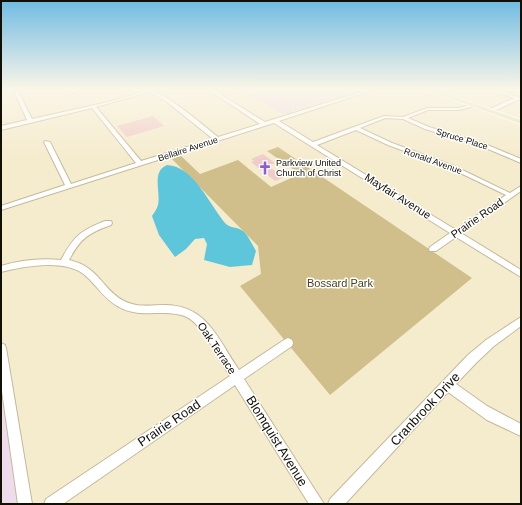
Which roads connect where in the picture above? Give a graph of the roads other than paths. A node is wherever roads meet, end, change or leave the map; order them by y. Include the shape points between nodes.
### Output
1 (26, 113) edge
2 (65, 113) edge
3 (98, 113) edge
4 (184, 113) edge
5 (246, 113) edge
6 (300, 113) edge
7 (418, 113) edge
8 (494, 113) edge
9 (404, 118) junction
10 (30, 121) junction
11 (275, 121) junction
12 (521, 122) edge
13 (264, 124) junction
14 (1, 128) edge
15 (356, 128) junction
16 (217, 139) junction
17 (47, 142) dead end
18 (314, 144) junction
19 (521, 161) edge
20 (140, 164) junction
21 (69, 187) junction
22 (521, 188) edge
23 (510, 195) junction
24 (1, 208) edge
25 (108, 223) dead end
26 (457, 233) junction
27 (433, 249) dead end
28 (64, 262) junction
29 (1, 269) edge
30 (521, 274) edge
31 (521, 321) edge
32 (288, 343) dead end
33 (1, 348) edge
34 (2, 365) edge
35 (237, 378) junction
36 (448, 385) junction
37 (521, 430) edge
38 (25, 504) edge
39 (50, 504) edge
40 (317, 504) edge
41 (335, 504) edge

1 - 10 street
2 - 10 street
3 - 20 street
4 - 16 street
5 - 13 street
6 - 11 street, Bellaire Avenue
7 - 9 street
8 - 12 main road
9 - 15 street via 384,117
9 - 19 street, Spruce Place
10 - 14 street
11 - 13 street, Bellaire Avenue
11 - 18 street, Mayfair Avenue
13 - 16 street, Bellaire Avenue
15 - 18 street
15 - 23 street, Ronald Avenue via 395,147 452,167
16 - 20 street, Bellaire Avenue
17 - 21 street
18 - 26 street, Mayfair Avenue
20 - 21 street, Bellaire Avenue
21 - 24 street, Bellaire Avenue
22 - 23 street, Prairie Road
23 - 26 street, Prairie Road
25 - 28 street via 80,236
26 - 27 street, Prairie Road
26 - 30 street, Mayfair Avenue
28 - 29 street, Oak Terrace via 22,263
28 - 35 street, Oak Terrace via 83,268 123,306 141,310 177,309 194,316
31 - 36 street, Cranbrook Drive via 490,343
32 - 35 street, Prairie Road
33 - 34 street
34 - 38 street
35 - 39 street, Prairie Road
35 - 40 street, Blomquist Avenue
36 - 37 street via 485,413
36 - 41 street, Cranbrook Drive

